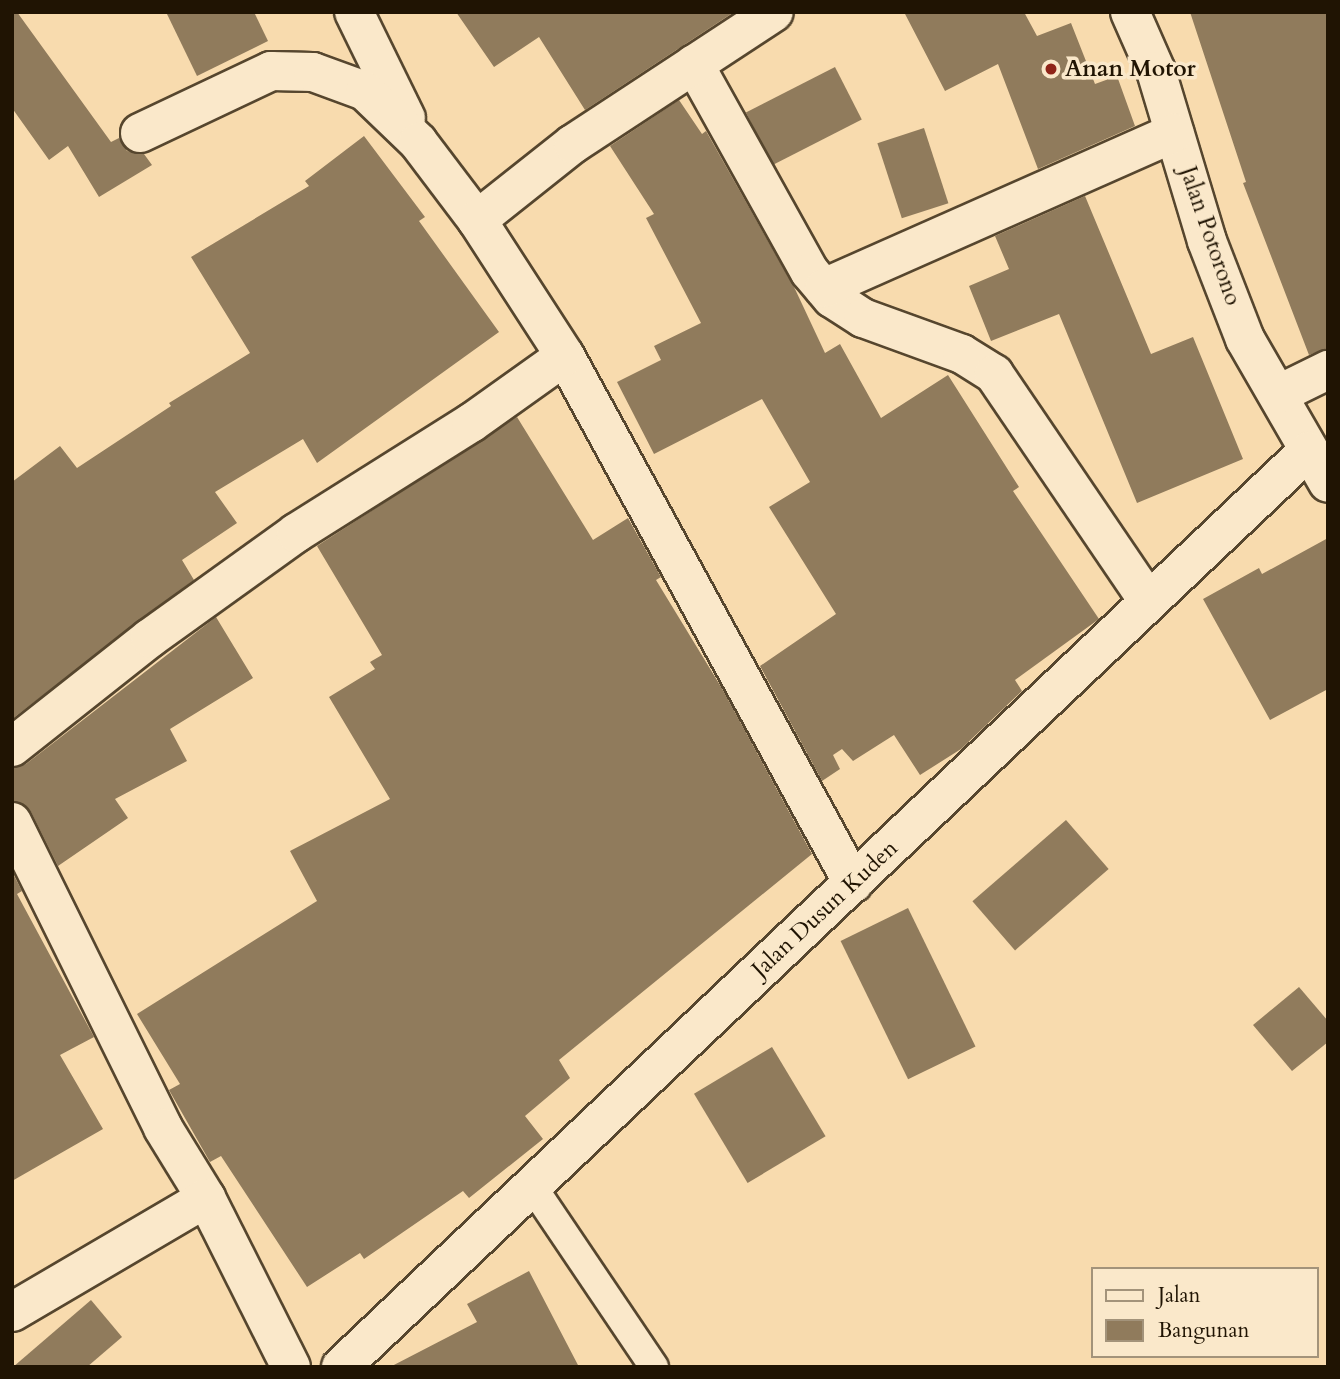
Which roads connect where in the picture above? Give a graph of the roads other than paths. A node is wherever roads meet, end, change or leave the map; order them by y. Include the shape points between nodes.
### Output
1 (354, 12) edge
2 (774, 12) edge
3 (1130, 12) edge
4 (694, 64) junction
5 (140, 133) dead end
6 (1174, 133) junction
7 (418, 142) junction
8 (477, 220) junction
9 (824, 288) junction
10 (565, 356) junction
11 (1328, 370) edge
12 (1279, 394) junction
13 (1308, 451) junction
14 (1328, 483) edge
15 (1148, 601) junction
16 (12, 747) edge
17 (12, 822) edge
18 (852, 883) junction
19 (532, 1186) junction
20 (206, 1198) junction
21 (12, 1312) edge
22 (291, 1367) edge
23 (341, 1367) edge
24 (654, 1367) edge

1 - 7 street
2 - 4 street
3 - 6 street, Jalan Potorono via 1156,71
4 - 8 street via 573,144
4 - 9 street via 810,272
5 - 7 street via 271,71 313,72 365,91
6 - 9 street
6 - 12 street, Jalan Potorono via 1207,241 1245,339
7 - 8 street
8 - 10 street
9 - 15 street via 863,318 962,354 994,374
10 - 16 street via 471,423 296,533 150,638
10 - 18 street
11 - 12 street
12 - 13 street, Jalan Potorono
13 - 14 street, Jalan Potorono
13 - 15 street, Jalan Dusun Kuden
15 - 18 street, Jalan Dusun Kuden
17 - 20 street via 163,1128
18 - 19 street, Jalan Dusun Kuden
19 - 23 street, Jalan Dusun Kuden
19 - 24 lane
20 - 21 street
20 - 22 street

